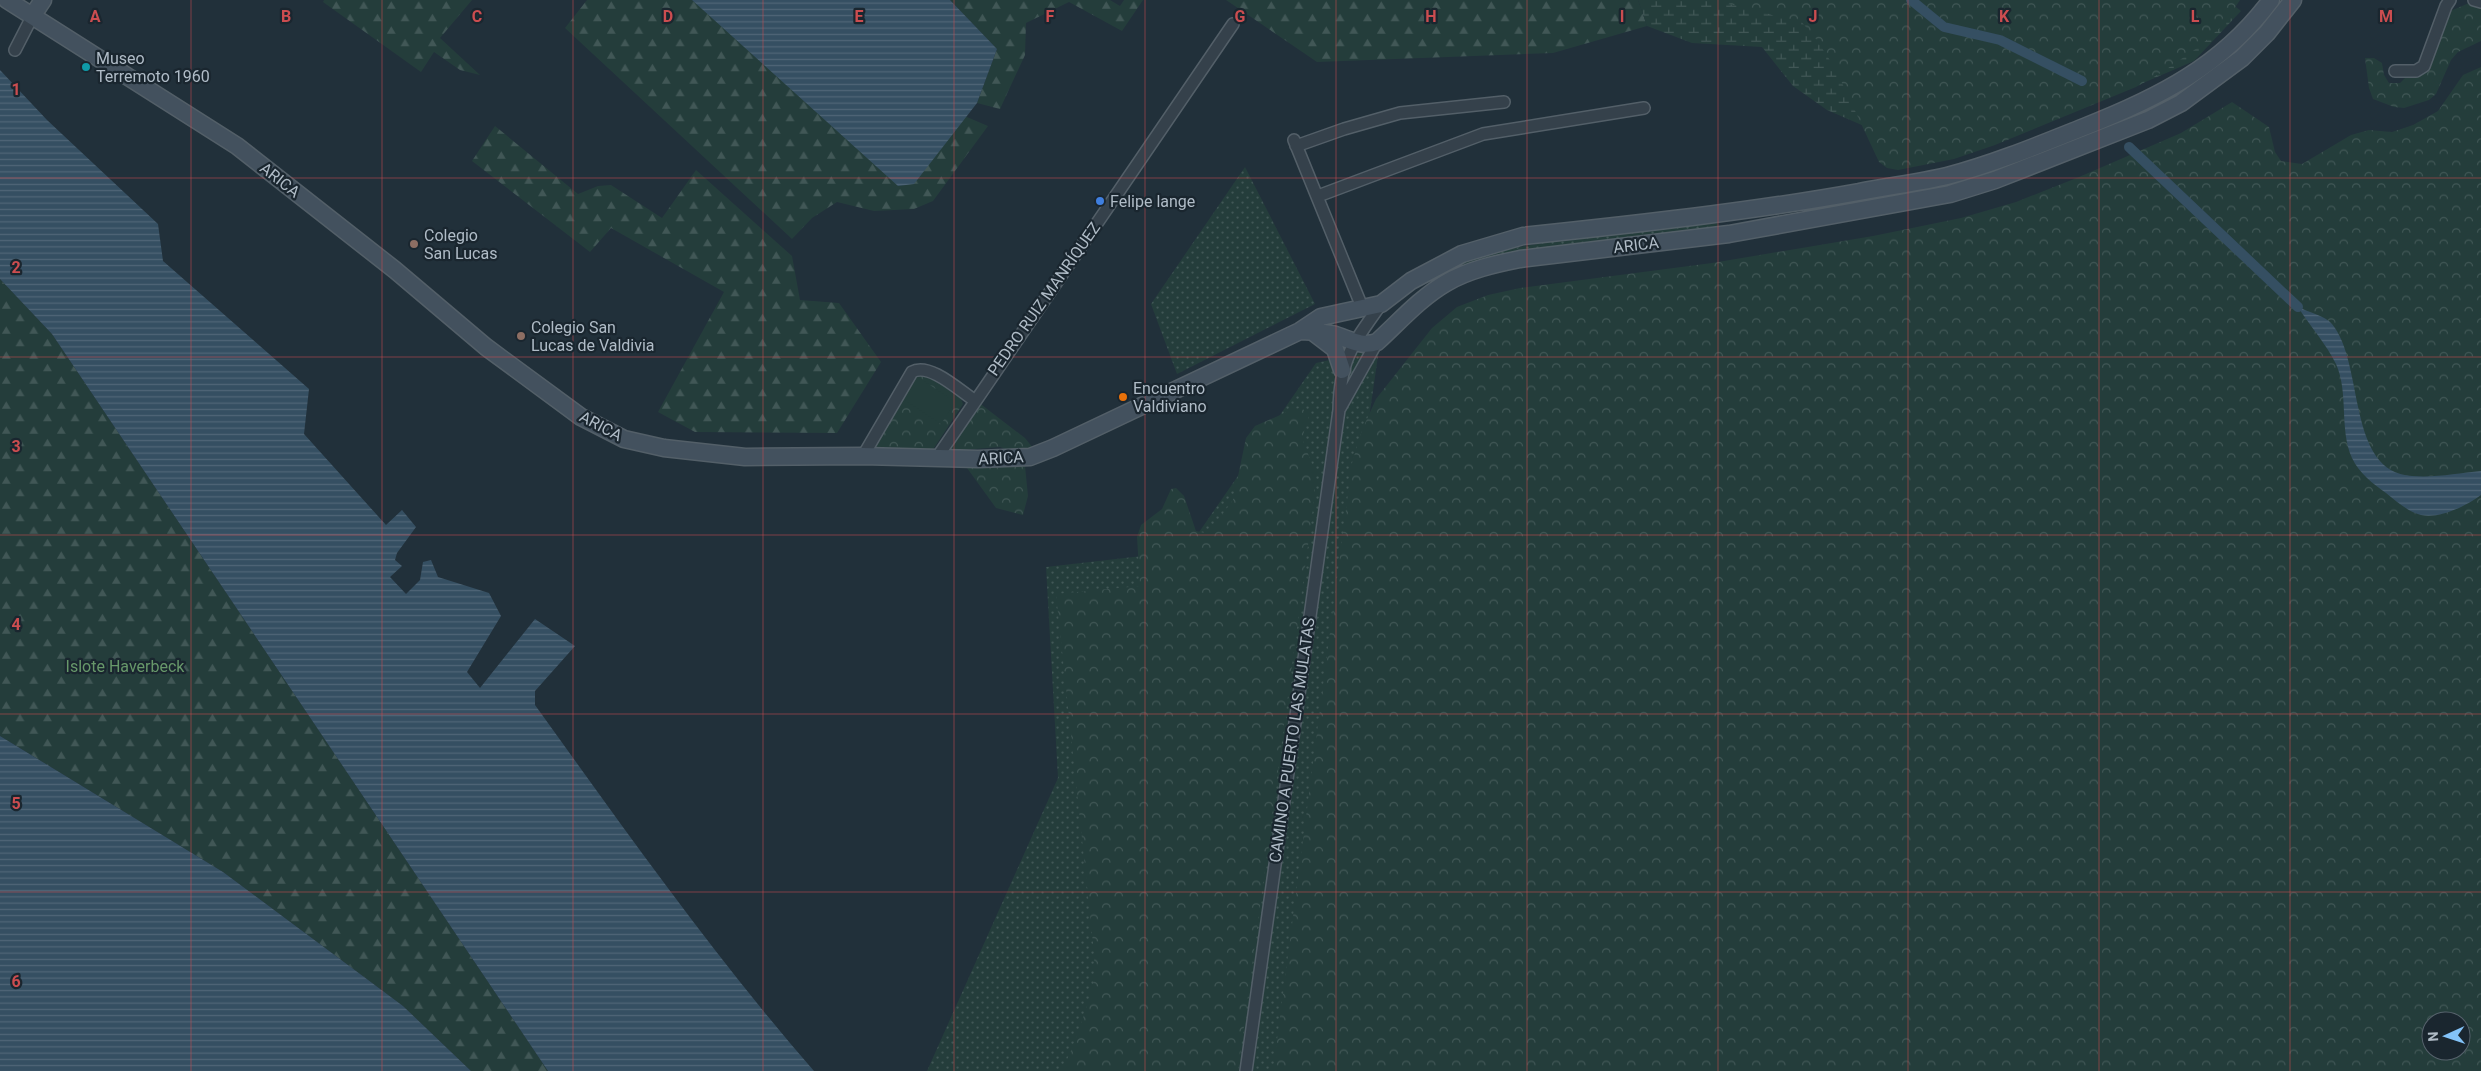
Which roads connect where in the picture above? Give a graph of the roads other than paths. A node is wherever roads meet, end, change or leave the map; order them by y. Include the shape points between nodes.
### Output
1 (7, 0) edge
2 (42, 0) edge
3 (2271, 0) edge
4 (2293, 0) edge
5 (2450, 0) edge
6 (2474, 0) edge
7 (2481, 2) edge
8 (33, 15) junction
9 (1233, 24) dead end
10 (15, 50) dead end
11 (2395, 71) dead end
12 (1504, 102) dead end
13 (1644, 108) dead end
14 (1318, 196) junction
15 (1381, 304) junction
16 (1362, 307) junction
17 (1305, 331) junction
18 (1355, 342) junction
19 (1377, 342) junction
20 (1342, 370) junction
21 (974, 400) junction
22 (1339, 410) junction
23 (863, 456) junction
24 (936, 459) junction
25 (1246, 1071) edge

1 - 8 main road, ARICA
2 - 8 main road
3 - 15 main road, ARICA via 2242,36 2222,54 2170,89 1992,162 1946,176 1771,208 1523,236 1443,263 1411,281
4 - 19 main road, ARICA via 2242,58 2181,103 2148,120 1995,180 1950,194 1729,234 1520,258 1494,264 1446,282
5 - 11 street via 2424,66 2416,72
6 - 7 street
8 - 10 street
8 - 23 main road, ARICA via 236,146 395,270 486,347 589,421 624,439 664,448 745,457
9 - 21 street, PEDRO RUIZ MANRÍQUEZ
12 - 14 street via 1400,113 1295,143
13 - 14 street via 1483,134
14 - 16 street
15 - 16 main road, ARICA
15 - 18 street, CAMINO A PUERTO LAS MULATAS
16 - 17 main road, ARICA via 1320,317
17 - 18 main road via 1332,334
17 - 20 main road via 1335,349
17 - 24 main road, ARICA via 1030,457
18 - 19 main road via 1363,345
18 - 20 street, CAMINO A PUERTO LAS MULATAS
19 - 22 street, CAMINO A PUERTO LAS MULATAS
20 - 22 street, CAMINO A PUERTO LAS MULATAS
21 - 23 street via 929,370 916,369
21 - 24 street, PEDRO RUIZ MANRÍQUEZ
22 - 25 street, CAMINO A PUERTO LAS MULATAS
23 - 24 main road, ARICA

